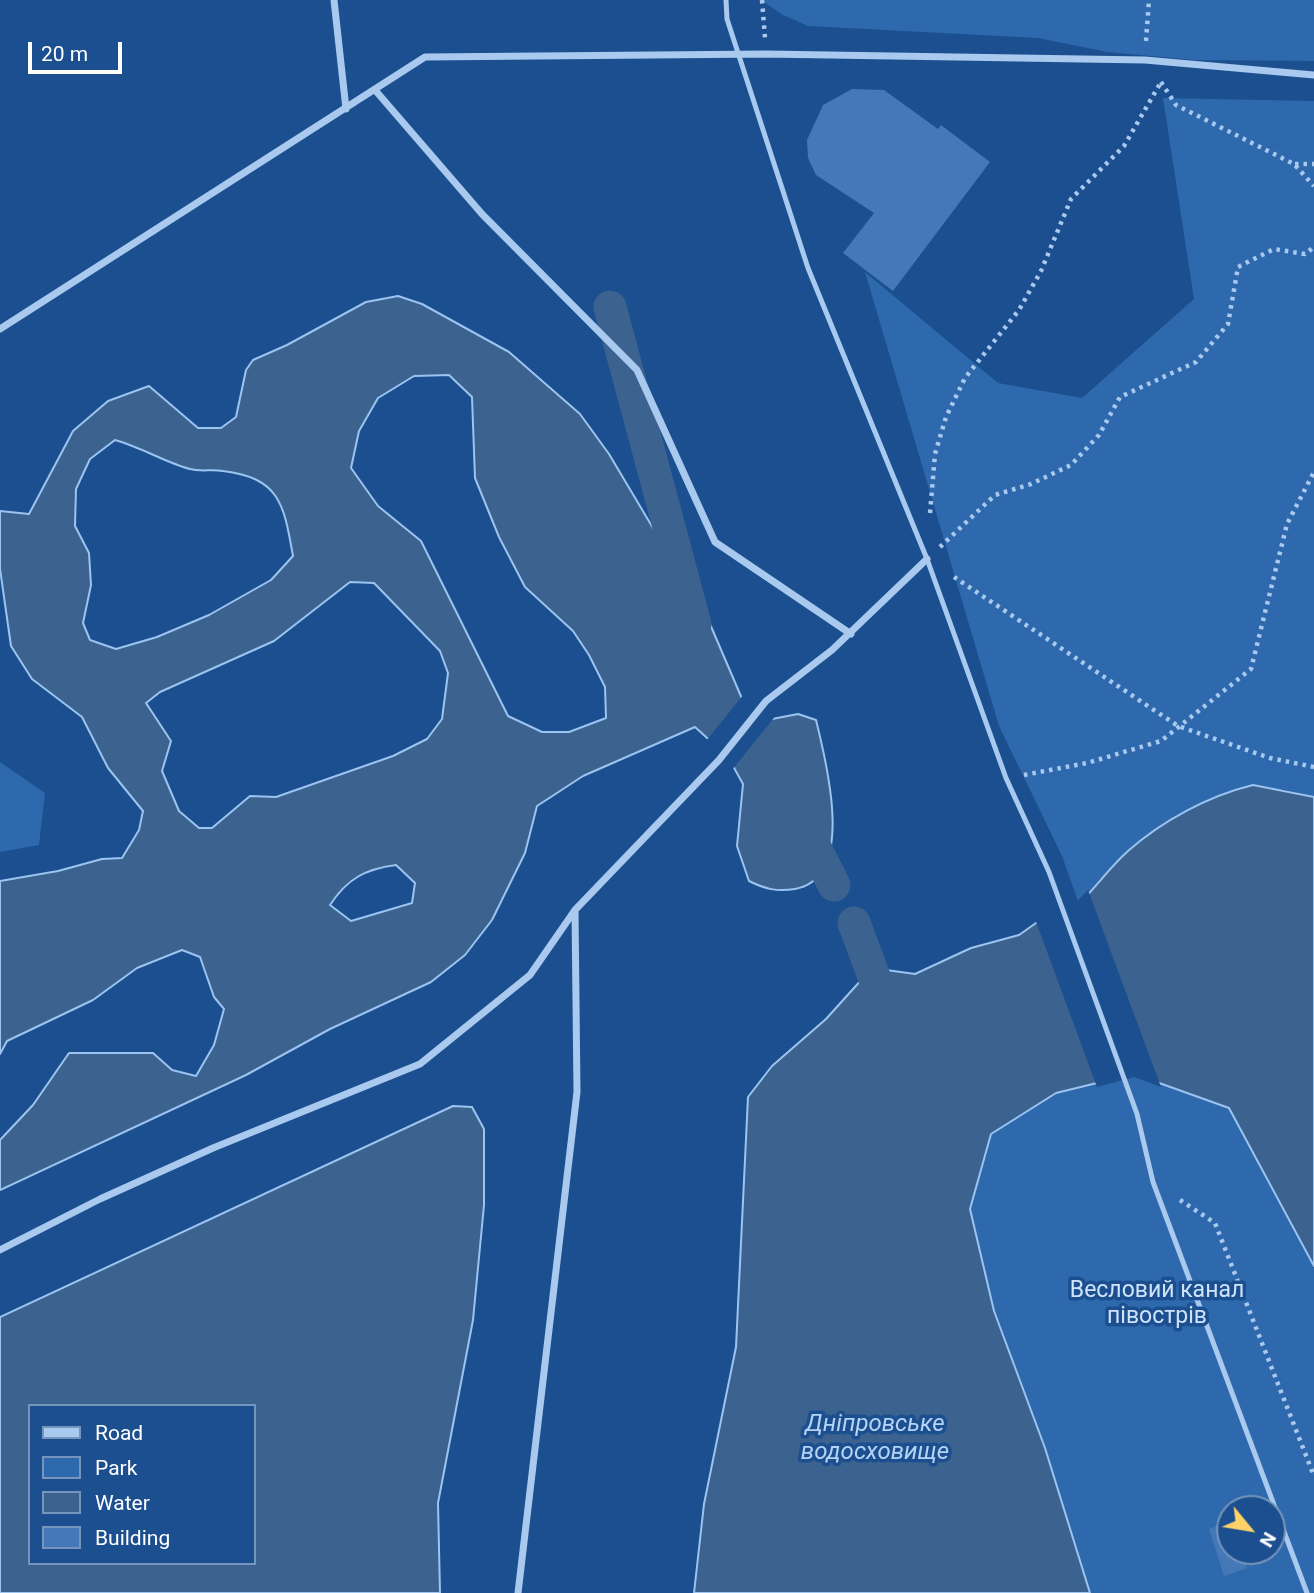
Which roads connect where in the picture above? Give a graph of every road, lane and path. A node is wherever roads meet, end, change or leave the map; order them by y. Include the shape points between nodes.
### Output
1 (334, 0) edge
2 (726, 0) edge
3 (762, 0) edge
4 (1149, 0) edge
5 (738, 54) junction
6 (766, 54) junction
7 (1145, 60) junction
8 (1156, 61) junction
9 (1314, 75) edge
10 (1160, 82) junction
11 (374, 90) junction
12 (346, 109) junction
13 (1294, 163) junction
14 (1314, 164) edge
15 (1314, 186) edge
16 (1314, 247) edge
17 (0, 329) edge
18 (1314, 472) edge
19 (929, 522) dead end
20 (927, 559) junction
21 (851, 634) junction
22 (1178, 726) junction
23 (1314, 767) edge
24 (1006, 778) junction
25 (575, 910) junction
26 (1153, 1182) junction
27 (0, 1250) edge
28 (1314, 1476) edge
29 (518, 1593) edge
30 (1307, 1593) edge

1 - 12 street
2 - 5 lane
3 - 6 path
4 - 7 path
5 - 6 street
5 - 11 street via 425,57
5 - 20 lane via 808,268
6 - 7 street
7 - 8 street
8 - 9 street
8 - 10 path
10 - 13 path via 1176,106
10 - 19 path via 1124,146 1071,199 1019,310 965,378 935,454
11 - 12 street
11 - 21 street via 482,214 637,370 715,542
12 - 17 street
13 - 14 path
13 - 15 path
16 - 20 path via 1305,254 1274,249 1238,267 1228,324 1196,362 1120,397 1099,435 1071,465 995,495
18 - 22 path via 1287,524 1251,669
20 - 21 street
20 - 22 path
20 - 24 lane
21 - 25 street via 766,701 719,760
22 - 23 path via 1270,758
22 - 24 path via 1161,741
24 - 26 lane via 1049,872 1137,1114
25 - 27 street via 530,975 420,1064 213,1148
25 - 29 street via 577,1093
26 - 28 path via 1215,1223
26 - 30 lane

